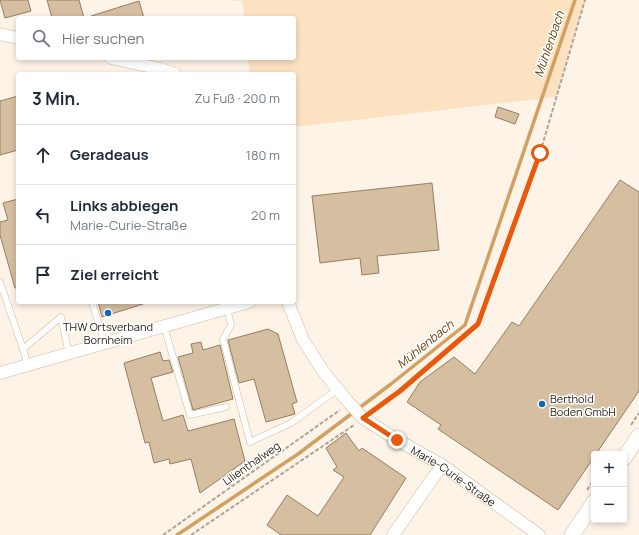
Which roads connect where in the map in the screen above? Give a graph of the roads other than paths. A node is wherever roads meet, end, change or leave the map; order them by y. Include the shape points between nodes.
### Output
1 (0, 34) edge
2 (16, 38) edge
3 (120, 60) edge
4 (170, 72) edge
5 (0, 282) edge
6 (93, 304) edge
7 (242, 304) edge
8 (289, 304) edge
9 (227, 308) junction
10 (164, 326) junction
11 (105, 344) junction
12 (23, 349) junction
13 (68, 354) junction
14 (27, 366) junction
15 (0, 373) edge
16 (338, 389) junction
17 (226, 407) dead end
18 (639, 436) edge
19 (627, 454) edge
20 (442, 465) junction
21 (591, 506) edge
22 (393, 535) edge
23 (538, 535) edge
24 (572, 535) edge

1 - 2 street
3 - 4 street
5 - 12 lane
6 - 11 lane
7 - 9 street
8 - 16 street, Marie-Curie-Straße via 303,340
9 - 10 street
9 - 16 lane via 231,325 223,339 250,442 291,423
10 - 11 street
10 - 17 lane via 190,415
11 - 13 street
12 - 13 lane via 61,317
12 - 14 lane
13 - 14 street
14 - 15 street
16 - 20 street, Marie-Curie-Straße via 363,418
18 - 19 street
20 - 22 street
20 - 23 street, Marie-Curie-Straße
21 - 24 street

